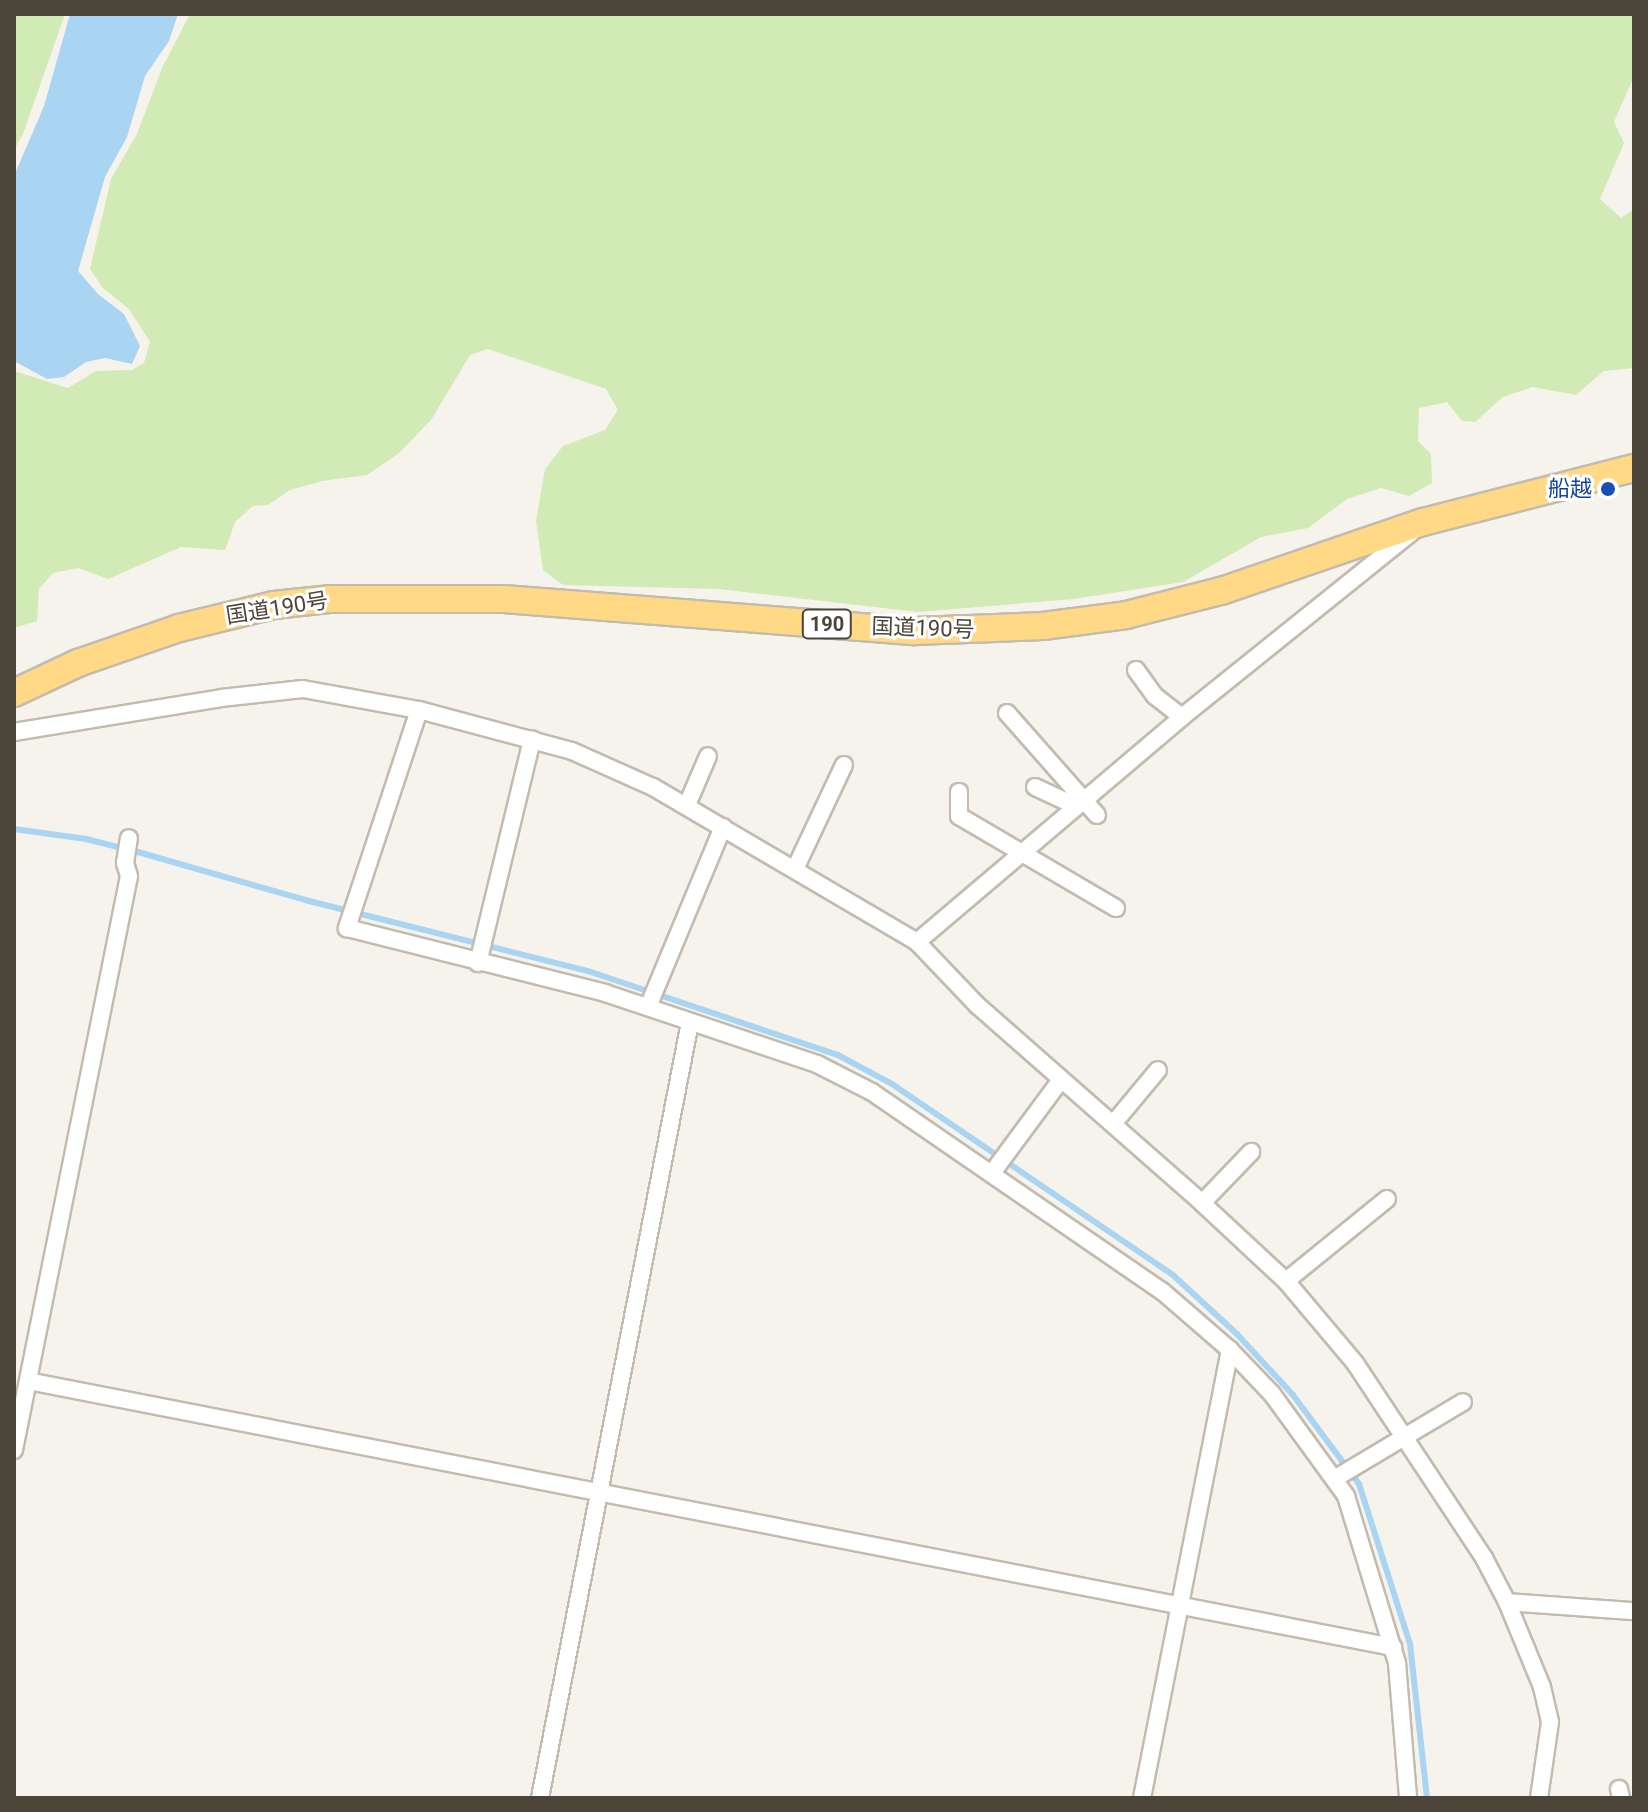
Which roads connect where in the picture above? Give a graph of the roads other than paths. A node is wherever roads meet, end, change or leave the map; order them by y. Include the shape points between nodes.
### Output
1 (1634, 468) edge
2 (1423, 522) junction
3 (1136, 670) dead end
4 (14, 693) edge
5 (419, 710) junction
6 (1007, 713) dead end
7 (1182, 717) junction
8 (14, 732) edge
9 (532, 739) junction
10 (708, 756) dead end
11 (844, 765) dead end
12 (1035, 787) dead end
13 (959, 792) dead end
14 (1080, 802) junction
15 (687, 805) junction
16 (1097, 815) dead end
17 (723, 827) junction
18 (129, 838) dead end
19 (1024, 854) junction
20 (795, 869) junction
21 (1116, 908) dead end
22 (917, 942) junction
23 (478, 963) junction
24 (648, 1007) junction
25 (690, 1022) junction
26 (1158, 1070) dead end
27 (1060, 1081) junction
28 (1113, 1124) junction
29 (1251, 1152) dead end
30 (992, 1173) junction
31 (1387, 1199) dead end
32 (1202, 1203) junction
33 (1286, 1281) junction
34 (1230, 1350) junction
35 (28, 1381) junction
36 (1463, 1402) dead end
37 (1402, 1436) junction
38 (14, 1450) edge
39 (1334, 1479) junction
40 (599, 1494) junction
41 (1507, 1602) junction
42 (1179, 1606) junction
43 (1634, 1611) edge
44 (1393, 1647) junction
45 (540, 1798) edge
46 (1142, 1798) edge
47 (1408, 1798) edge
48 (1539, 1798) edge

1 - 2 highway, 国道190号 / 190
2 - 4 highway, 国道190号 / 190 via 1224,590 1126,615 1043,626 915,631 504,599 329,599 274,605 179,628 78,663
2 - 7 street
3 - 7 street via 1155,696
5 - 8 street via 303,689
5 - 9 street
5 - 23 street via 347,928
6 - 14 street
7 - 14 street
9 - 15 street via 572,751
9 - 23 street
10 - 15 street
11 - 20 street
12 - 14 street
13 - 19 street via 959,816
14 - 16 street
14 - 19 street
15 - 17 street
17 - 20 street
17 - 24 street
18 - 35 street via 129,876
19 - 21 street
19 - 22 street
20 - 22 street
22 - 27 street
23 - 24 street
24 - 25 street
25 - 30 street via 817,1064 872,1092
25 - 40 street
26 - 28 street
27 - 28 street
27 - 30 street
28 - 32 street
29 - 32 street
30 - 34 street via 1162,1291
31 - 33 street
32 - 33 street
33 - 37 street via 1355,1363
34 - 39 street via 1272,1394
34 - 42 street
35 - 38 street
35 - 40 street
36 - 37 street
37 - 39 street
37 - 41 street via 1484,1558
39 - 44 street via 1346,1496
40 - 42 street
40 - 45 street
41 - 43 street
41 - 48 street via 1542,1687 1550,1722
42 - 44 street
42 - 46 street
44 - 47 street

